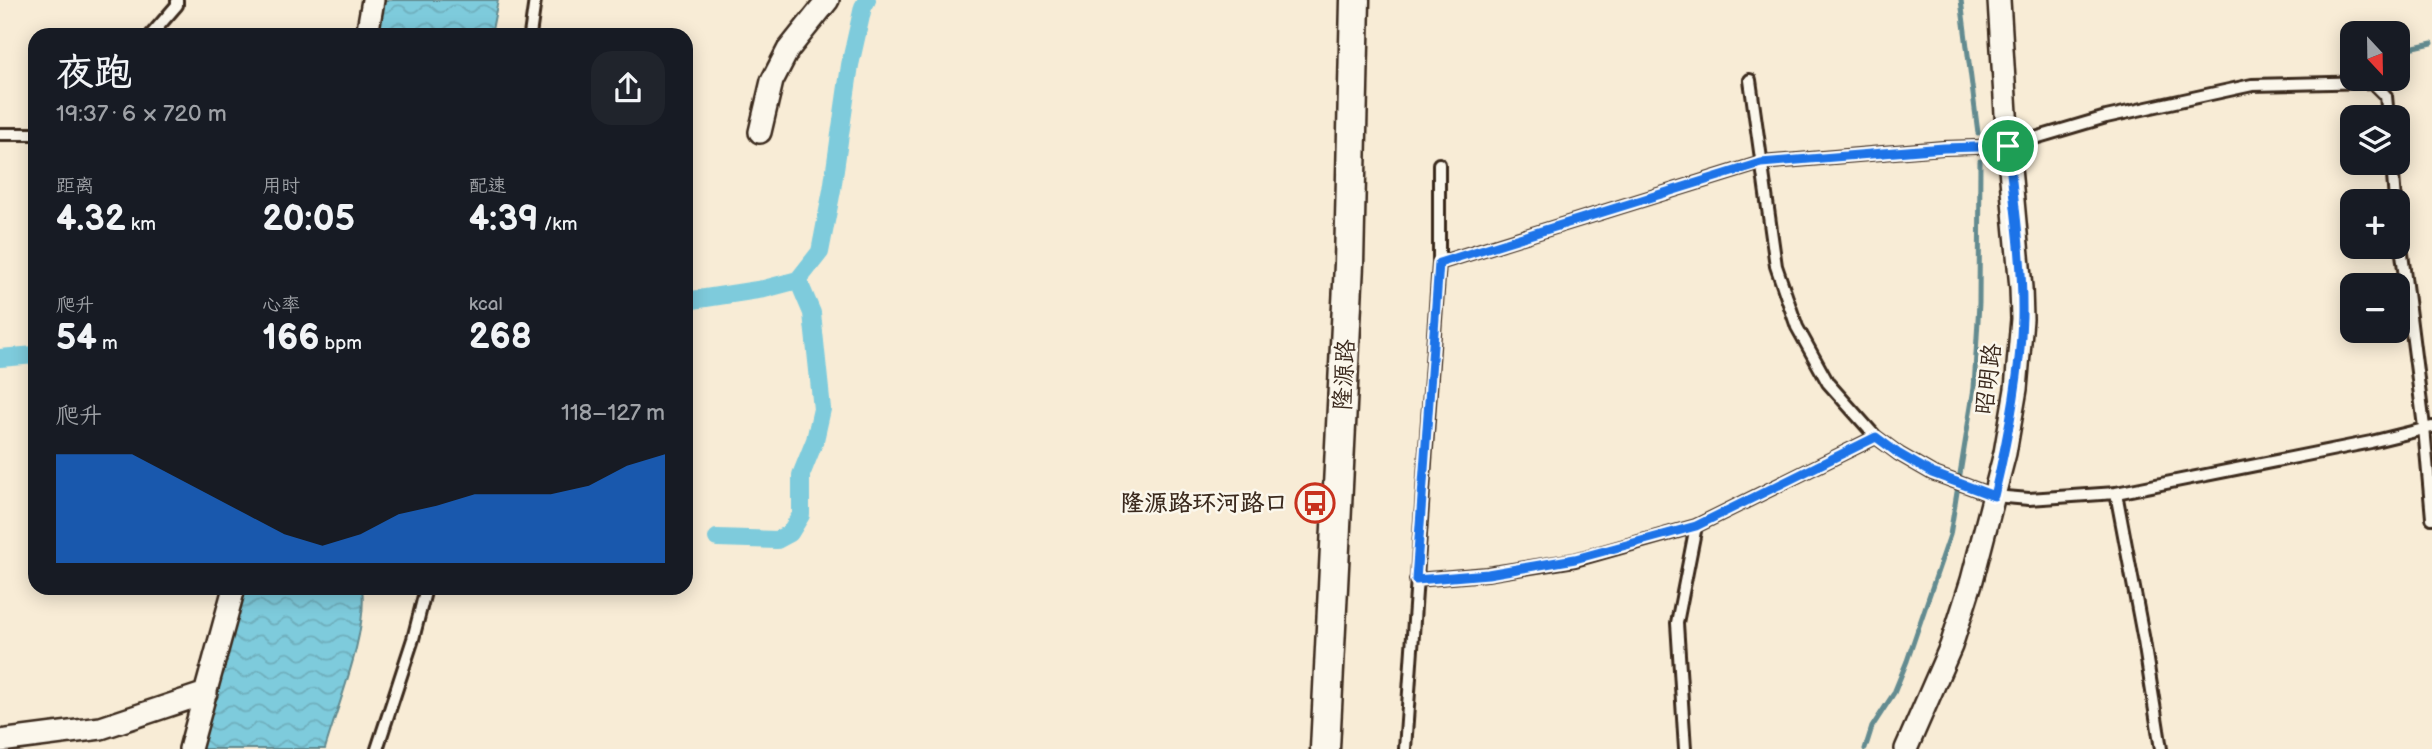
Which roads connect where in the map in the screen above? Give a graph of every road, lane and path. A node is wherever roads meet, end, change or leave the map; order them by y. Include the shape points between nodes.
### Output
1 (177, 0) edge
2 (373, 0) edge
3 (535, 0) edge
4 (828, 0) edge
5 (1355, 0) edge
6 (1999, 0) edge
7 (156, 28) edge
8 (368, 28) edge
9 (531, 28) edge
10 (1750, 80) dead end
11 (2387, 105) edge
12 (760, 132) dead end
13 (0, 134) edge
14 (28, 134) edge
15 (2008, 146) junction
16 (1761, 163) junction
17 (1439, 164) dead end
18 (2403, 259) edge
19 (1439, 263) junction
20 (2428, 427) edge
21 (1876, 437) junction
22 (2116, 493) junction
23 (1994, 496) junction
24 (2432, 518) edge
25 (1696, 526) junction
26 (1416, 580) junction
27 (232, 595) edge
28 (424, 595) edge
29 (206, 693) junction
30 (0, 741) edge
31 (190, 749) edge
32 (377, 749) edge
33 (1325, 749) edge
34 (1405, 749) edge
35 (1685, 749) edge
36 (1906, 749) edge
37 (2161, 749) edge

1 - 7 lane
2 - 8 street
3 - 9 lane
4 - 12 street via 788,50 772,81
5 - 33 main road, 隆源路 via 1349,278
6 - 15 street, 昭明路
10 - 16 lane
11 - 15 lane via 2386,96 2372,82 2252,85 2106,117
13 - 14 lane
15 - 16 lane
15 - 23 street, 昭明路 via 2022,319 2016,389
16 - 19 lane
16 - 21 lane via 1776,266 1797,327 1828,383
17 - 19 lane
18 - 20 lane
19 - 26 lane
20 - 22 lane
20 - 24 lane
21 - 23 lane via 1932,473
21 - 25 lane
22 - 23 lane via 2029,499
22 - 37 lane
23 - 36 street, 昭明路 via 1951,646
25 - 26 lane via 1575,559
25 - 35 lane via 1677,623
26 - 34 lane
27 - 29 street
28 - 32 lane
29 - 30 street via 101,728
29 - 31 street

